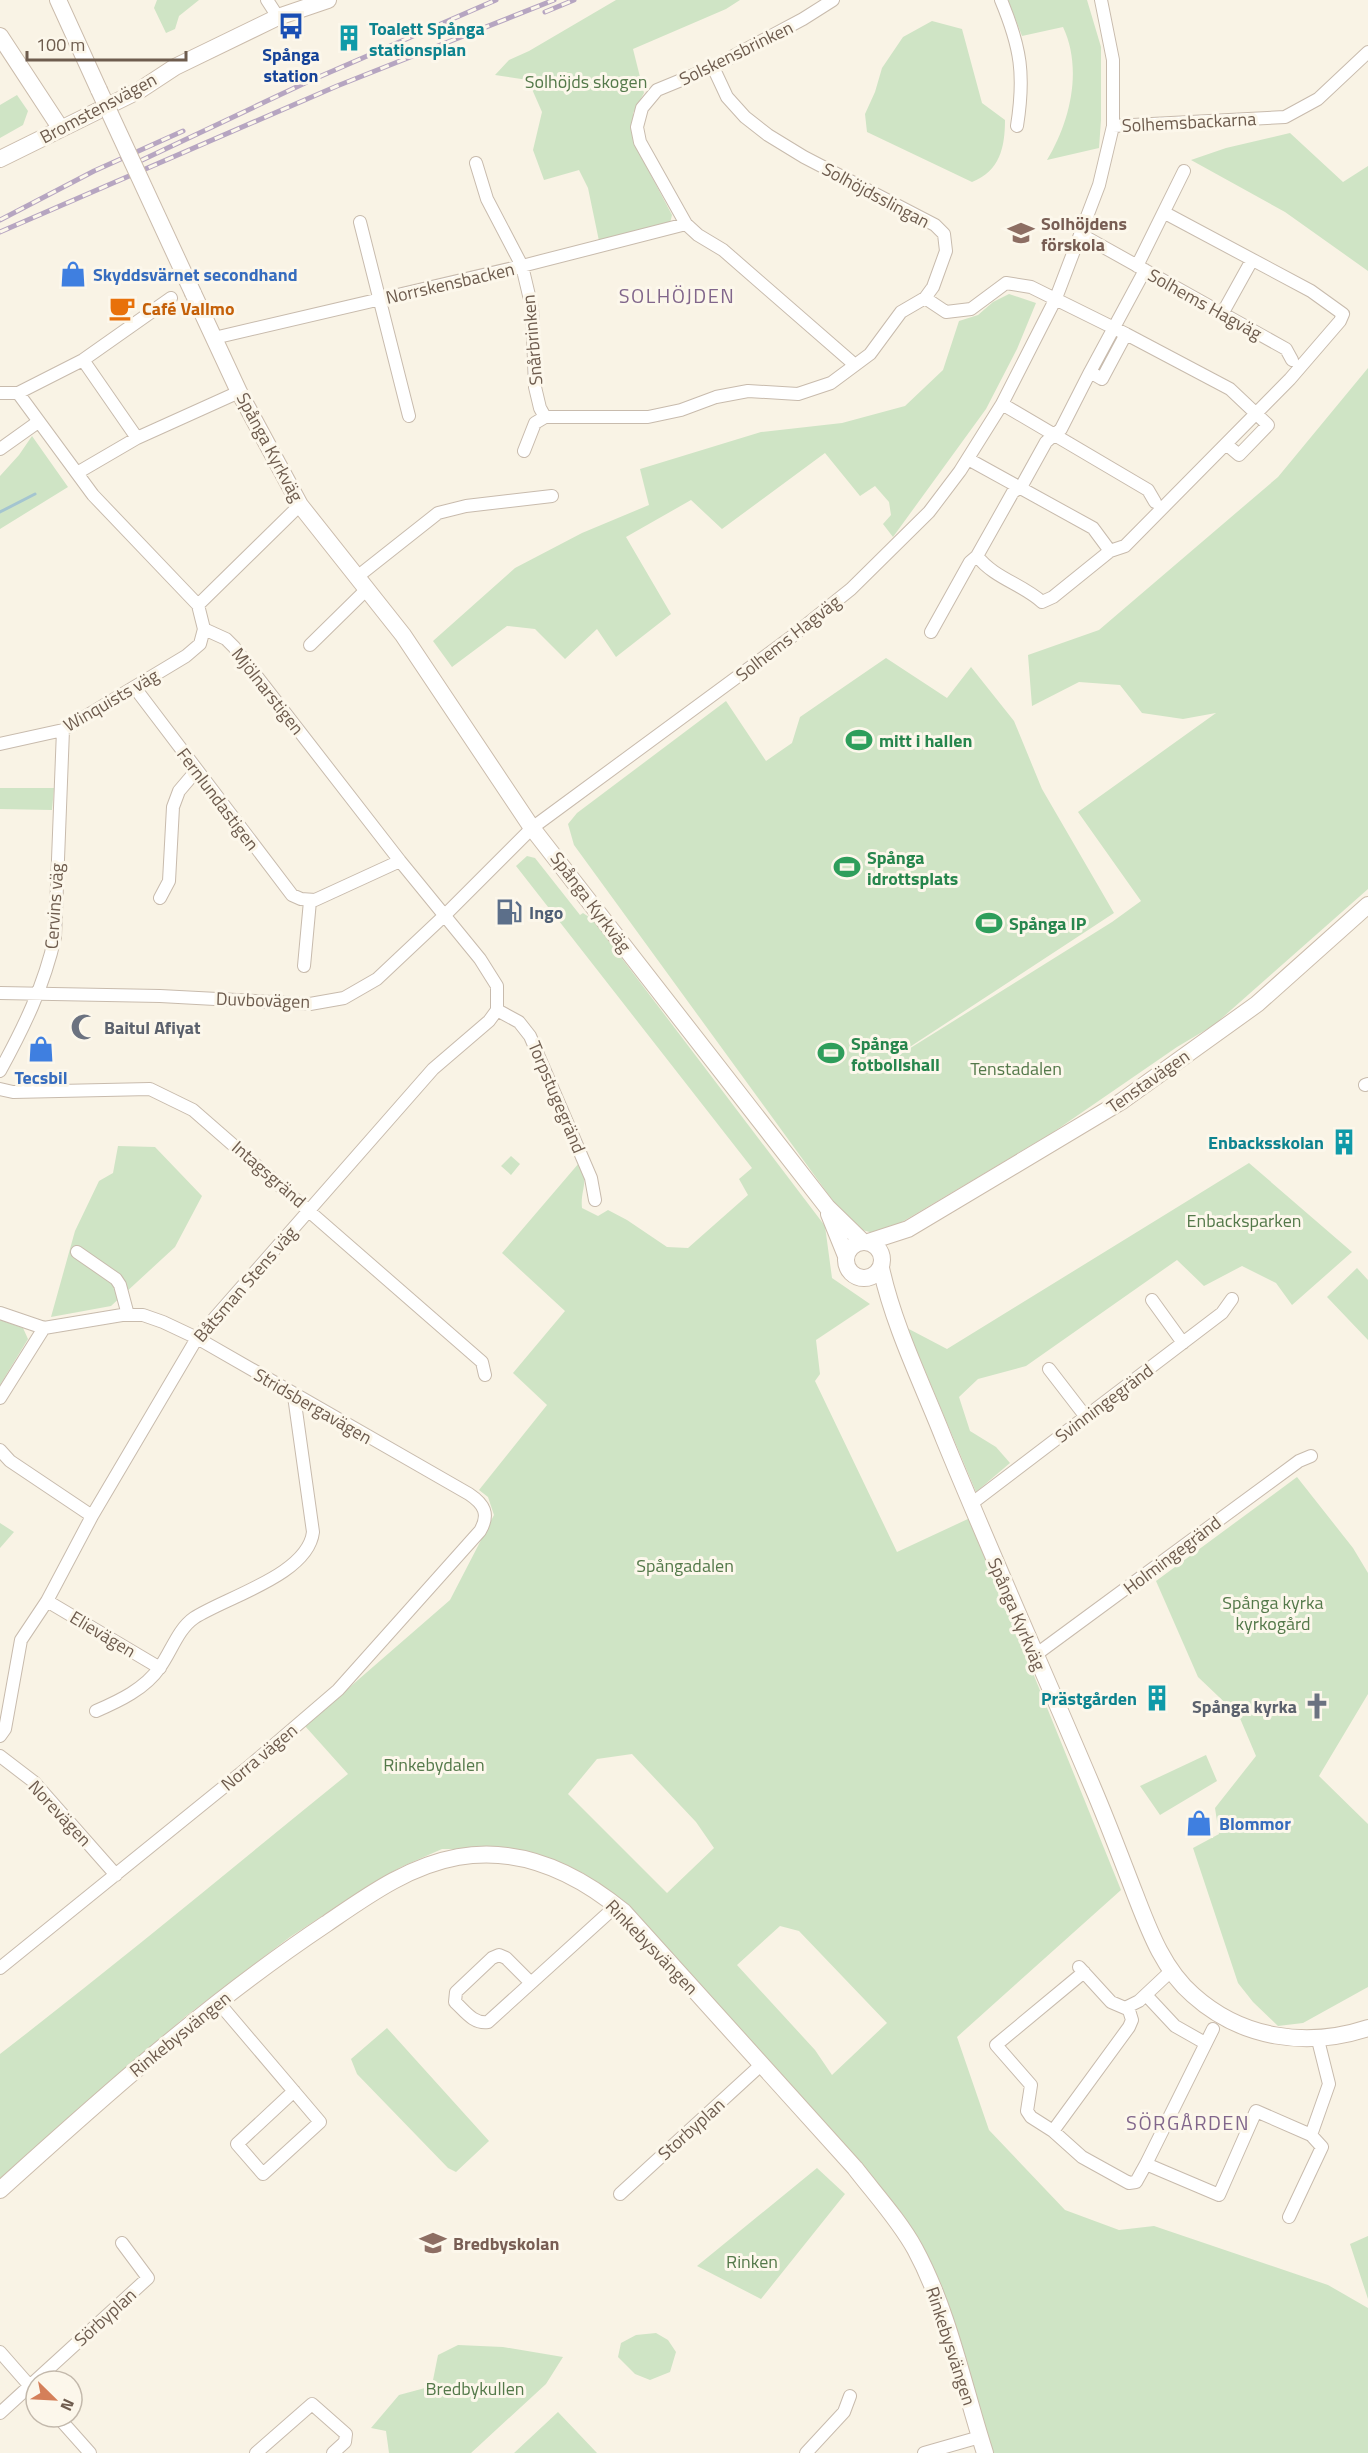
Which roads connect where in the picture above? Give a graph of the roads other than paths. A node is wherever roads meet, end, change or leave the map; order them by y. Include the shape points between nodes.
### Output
1 (58, 0) edge
2 (267, 0) edge
3 (328, 0) edge
4 (832, 0) edge
5 (1001, 0) edge
6 (1101, 0) edge
7 (278, 18) junction
8 (0, 36) edge
9 (1368, 52) edge
10 (712, 67) junction
11 (1017, 126) dead end
12 (1113, 126) junction
13 (61, 129) junction
14 (0, 159) edge
15 (476, 163) dead end
16 (1184, 171) dead end
17 (1165, 213) junction
18 (360, 222) dead end
19 (686, 224) junction
20 (1082, 235) junction
21 (1252, 260) junction
22 (522, 266) junction
23 (1141, 268) junction
24 (171, 298) dead end
25 (925, 298) junction
26 (1056, 298) junction
27 (379, 299) junction
28 (1222, 314) junction
29 (1114, 327) junction
30 (1126, 334) junction
31 (214, 338) junction
32 (83, 360) junction
33 (1292, 360) dead end
34 (855, 366) junction
35 (1090, 372) junction
36 (1, 391) edge
37 (239, 392) junction
38 (18, 393) junction
39 (1002, 404) junction
40 (1256, 413) junction
41 (409, 416) dead end
42 (545, 417) junction
43 (38, 422) junction
44 (1053, 435) junction
45 (138, 438) junction
46 (1226, 444) junction
47 (0, 449) edge
48 (524, 451) dead end
49 (968, 459) junction
50 (77, 474) junction
51 (1021, 486) junction
52 (552, 496) dead end
53 (1155, 502) dead end
54 (300, 505) junction
55 (1110, 551) junction
56 (977, 556) junction
57 (362, 583) junction
58 (198, 605) junction
59 (204, 629) junction
60 (931, 632) dead end
61 (310, 645) dead end
62 (135, 687) junction
63 (63, 730) junction
64 (0, 744) edge
65 (196, 771) junction
66 (532, 828) junction
67 (400, 861) junction
68 (160, 898) dead end
69 (310, 901) junction
70 (1368, 905) edge
71 (445, 915) junction
72 (304, 966) dead end
73 (39, 992) junction
74 (0, 993) edge
75 (496, 1010) junction
76 (0, 1071) edge
77 (0, 1089) edge
78 (595, 1200) dead end
79 (827, 1207) junction
80 (309, 1209) junction
81 (908, 1229) junction
82 (866, 1242) junction
83 (78, 1252) dead end
84 (846, 1256) junction
85 (882, 1265) junction
86 (863, 1279) junction
87 (1232, 1299) dead end
88 (1152, 1300) dead end
89 (0, 1313) edge
90 (128, 1315) junction
91 (896, 1320) junction
92 (44, 1328) junction
93 (196, 1338) junction
94 (1183, 1343) junction
95 (1049, 1369) dead end
96 (485, 1375) dead end
97 (294, 1396) junction
98 (0, 1398) edge
99 (1086, 1417) junction
100 (0, 1450) edge
101 (1311, 1456) dead end
102 (971, 1504) junction
103 (92, 1516) junction
104 (486, 1516) joint
105 (47, 1601) junction
106 (1034, 1656) junction
107 (160, 1668) junction
108 (96, 1711) dead end
109 (0, 1736) edge
110 (0, 1756) edge
111 (116, 1875) junction
112 (616, 1906) junction
113 (0, 1968) edge
114 (1171, 1971) junction
115 (530, 1982) junction
116 (1146, 1995) junction
117 (218, 2002) junction
118 (1128, 2007) junction
119 (1368, 2028) edge
120 (1213, 2029) dead end
121 (1318, 2040) junction
122 (1204, 2043) junction
123 (762, 2064) junction
124 (294, 2091) junction
125 (1053, 2131) junction
126 (1311, 2135) junction
127 (1146, 2164) junction
128 (0, 2190) edge
129 (620, 2194) dead end
130 (1289, 2217) dead end
131 (122, 2243) dead end
132 (0, 2352) edge
133 (54, 2369) edge
134 (24, 2379) edge
135 (24, 2396) edge
136 (850, 2396) dead end
137 (0, 2413) edge
138 (69, 2429) edge
139 (982, 2445) edge
140 (90, 2453) edge
141 (256, 2453) edge
142 (333, 2453) edge
143 (806, 2453) edge
144 (924, 2453) edge

1 - 31 street, Spånga Kyrkväg, bridge
2 - 7 street
3 - 7 street, Bromstensvägen
4 - 10 street, Solskensbrinken via 803,20
5 - 11 street via 1015,33 1021,65 1023,91
6 - 12 street, Solhemsbackarna via 1113,60
7 - 13 street, Bromstensvägen via 175,67 140,90
8 - 13 street
9 - 12 street, Solhemsbackarna via 1318,99 1285,117
10 - 19 street, Solskensbrinken via 657,90 642,108 637,127 640,142
10 - 25 street, Solhöjdsslingan via 726,97 768,135 935,225 944,234 946,251
12 - 20 street, Solhems Hagväg
13 - 14 street, Bromstensvägen
15 - 22 street, Snårbrinken via 487,199
16 - 17 street
17 - 21 street
17 - 23 street
18 - 27 street
19 - 22 street, Norrskensbacken
19 - 34 street via 723,250
20 - 23 street, Solhems Hagväg
20 - 26 street, Solhems Hagväg
21 - 28 street
21 - 40 street via 1311,291 1343,314 1290,379
22 - 27 street, Norrskensbacken
22 - 42 street, Snårbrinken via 532,308 536,387
23 - 28 street, Solhems Hagväg
23 - 29 street
24 - 32 street
25 - 26 street via 946,312 971,309 1006,283 1031,287
25 - 34 street via 901,312 870,354
26 - 29 street
26 - 39 street, Solhems Hagväg
27 - 31 street, Norrskensbacken
27 - 41 street
28 - 33 street, Solhems Hagväg via 1286,350
29 - 30 street
29 - 35 street
30 - 35 street via 1102,379
30 - 40 street via 1230,388
31 - 37 street, Spånga Kyrkväg
32 - 38 street
32 - 45 street
34 - 42 street via 831,383 798,394 748,391 648,417
35 - 44 street via 1061,429
36 - 38 street
37 - 45 street
37 - 54 street, Spånga Kyrkväg
38 - 43 street
39 - 44 street
39 - 49 street, Solhems Hagväg
40 - 46 street
40 - 46 street via 1268,425 1239,455
42 - 48 street via 535,423
43 - 47 street
43 - 50 street
44 - 51 street
44 - 53 street via 1148,490
45 - 50 street
46 - 55 street via 1125,546
49 - 51 street
49 - 66 street, Solhems Hagväg via 928,512 822,614
50 - 58 street
51 - 55 street via 1093,528
51 - 56 street via 1013,492
52 - 57 street via 438,513
54 - 57 street, Spånga Kyrkväg
54 - 58 street
55 - 56 street via 1042,602 986,568
56 - 60 street
57 - 61 street
57 - 66 street, Spånga Kyrkväg via 403,635
58 - 59 street
59 - 62 street, Winquists väg via 200,644 186,656
59 - 67 street, Mjölnarstigen via 234,647
62 - 63 street, Winquists väg
62 - 65 street, Fernlundastigen
63 - 64 street, Winquists väg
63 - 73 street, Cervins väg via 55,937
65 - 68 street via 179,790 173,807 169,881
65 - 69 street, Fernlundastigen via 292,895
66 - 71 street, Duvbovägen
66 - 79 street, Spånga Kyrkväg
67 - 69 street
67 - 71 street, Mjölnarstigen
69 - 72 street
70 - 81 street, Tenstavägen via 1257,1004 1122,1101
71 - 73 street, Duvbovägen via 377,979 345,998 310,1004
71 - 75 street via 490,972 497,986
73 - 74 street, Duvbovägen
73 - 76 street, Cervins väg
75 - 78 street, Torpstugegränd via 519,1022 530,1036 591,1178
75 - 80 street, Båtsman Stens väg via 489,1021 433,1069
77 - 80 street, Intagsgränd via 150,1089 193,1110
79 - 82 street, Spånga Kyrkväg
79 - 84 street, Spånga Kyrkväg
80 - 93 street, Båtsman Stens väg
80 - 96 street, Intagsgränd via 482,1362
81 - 82 street, Tenstavägen
81 - 85 street, Tenstavägen
82 - 84 street via 854,1244
82 - 85 street via 878,1247
83 - 90 street via 116,1279
84 - 86 street via 849,1271
85 - 86 street via 874,1276
85 - 91 street, Spånga Kyrkväg
86 - 91 street, Spånga Kyrkväg
87 - 94 street, Svinningegränd via 1222,1313
88 - 94 street
89 - 92 street, Stridsbergavägen
90 - 92 street, Stridsbergavägen
90 - 93 street, Stridsbergavägen via 143,1315
91 - 102 street, Spånga Kyrkväg
92 - 98 street
93 - 97 street, Stridsbergavägen
93 - 103 street, Båtsman Stens väg
94 - 99 street, Svinningegränd
95 - 99 street
97 - 104 street, Stridsbergavägen via 469,1494 479,1501
97 - 107 street via 312,1542 284,1572 189,1621
99 - 102 street, Svinningegränd
100 - 103 street via 10,1461
101 - 106 street, Holmingegränd
102 - 106 street, Spånga Kyrkväg
103 - 105 street, Båtsman Stens väg
104 - 111 street, Norra vägen via 480,1531 338,1690
105 - 107 street, Elievägen
105 - 109 street, Båtsman Stens väg via 21,1640 5,1729
106 - 114 street, Spånga Kyrkväg via 1094,1790 1147,1924
107 - 108 street via 126,1698
110 - 111 street, Norevägen via 34,1782
111 - 113 street, Norra vägen
112 - 115 street
112 - 117 street, Rinkebysvängen via 580,1880 542,1863 501,1856 459,1857 419,1866 335,1917
112 - 123 street, Rinkebysvängen
114 - 116 street
114 - 121 street, Spånga Kyrkväg via 1192,1995 1236,2023 1264,2034
115 - 115 street via 488,2022 475,2020 455,2001 456,1992 499,1955
116 - 118 street
116 - 122 street via 1175,2026
117 - 124 street
117 - 128 street, Rinkebysvängen via 90,2108
118 - 125 street via 1132,2020 1129,2027
118 - 125 street via 1111,2002 1081,1969 996,2045 1031,2085 1027,2110 1031,2117
119 - 121 street, Spånga Kyrkväg
120 - 122 street
121 - 126 street via 1329,2084
122 - 127 street
123 - 129 street, Storbyplan
123 - 139 street, Rinkebysvängen via 878,2198 914,2248 937,2295
124 - 124 street via 320,2122 263,2174 237,2144
125 - 127 street via 1082,2157 1129,2183 1136,2182
126 - 127 street via 1256,2111 1219,2194
126 - 130 street via 1322,2147
131 - 133 street, Sörbyplan via 148,2278
132 - 134 street
135 - 137 street
136 - 143 street via 844,2412
138 - 140 street
139 - 144 street
141 - 142 street via 312,2404 346,2434 345,2442

